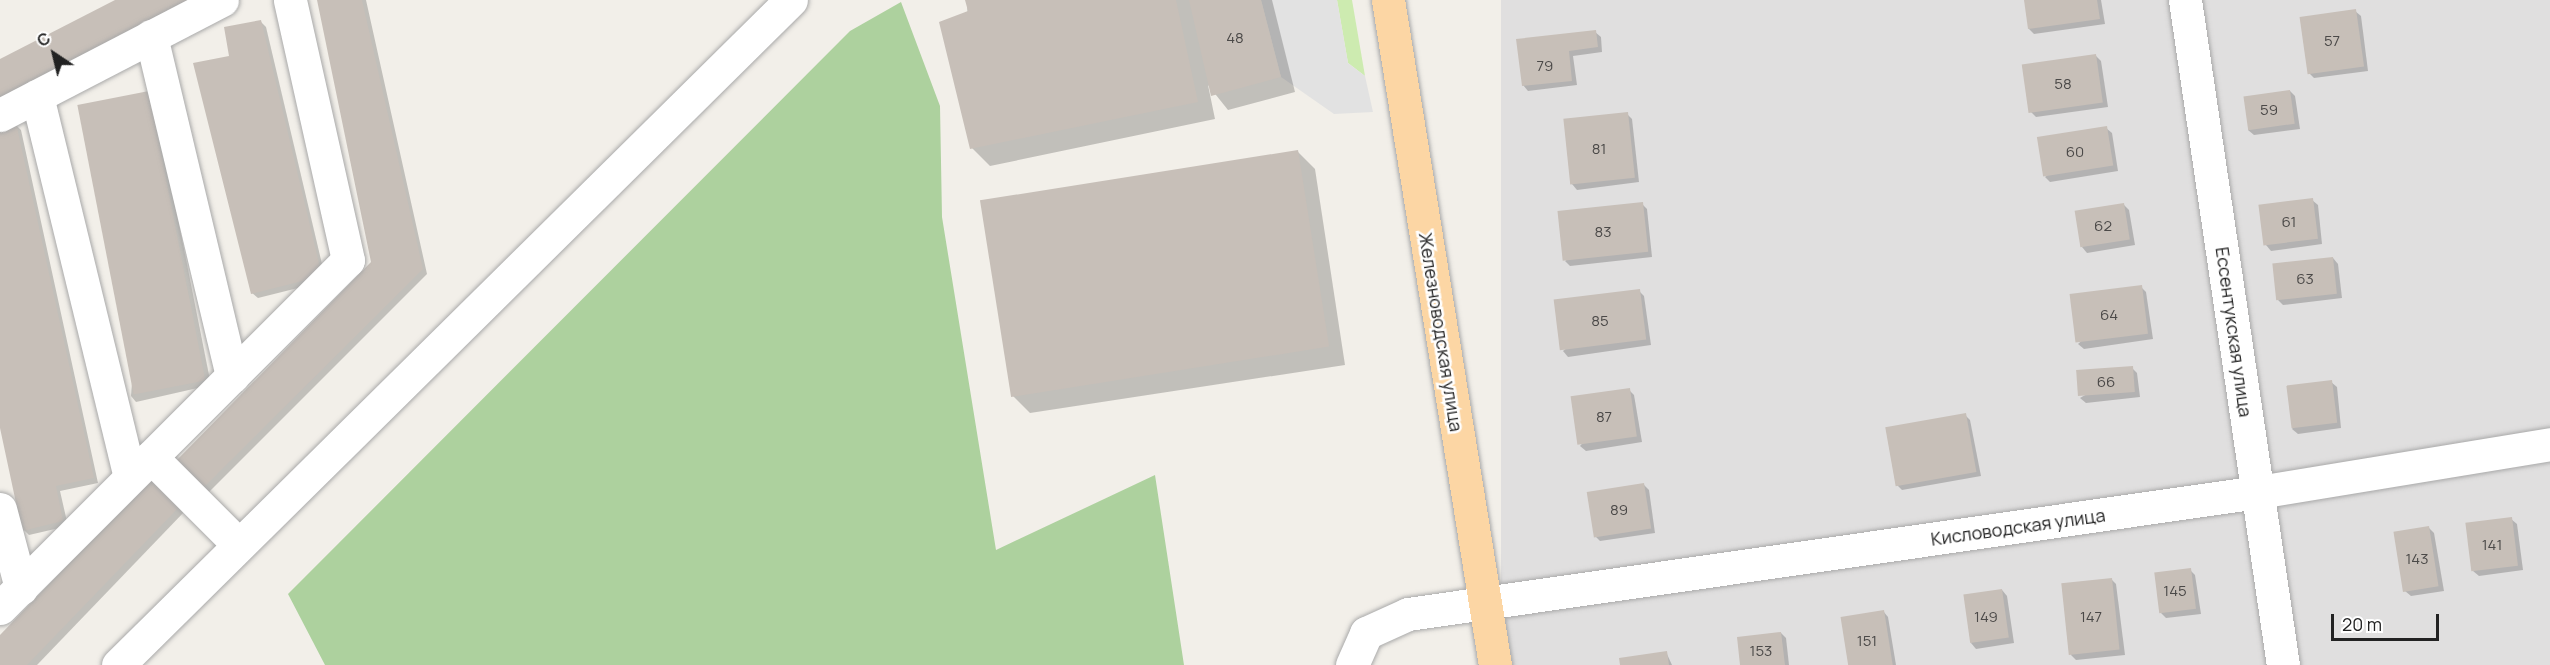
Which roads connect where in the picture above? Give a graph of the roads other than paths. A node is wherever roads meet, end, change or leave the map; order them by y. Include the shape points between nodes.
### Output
1 (222, 0) edge
2 (290, 0) edge
3 (792, 0) edge
4 (1388, 0) edge
5 (2185, 0) edge
6 (152, 36) junction
7 (37, 96) junction
8 (0, 115) edge
9 (232, 376) junction
10 (2550, 444) edge
11 (140, 467) junction
12 (2258, 492) junction
13 (0, 508) edge
14 (239, 545) junction
15 (10, 598) edge
16 (1485, 604) junction
17 (118, 665) edge
18 (1352, 665) edge
19 (1495, 665) edge
20 (2283, 665) edge

1 - 6 street
2 - 9 street via 348,260
3 - 14 street
4 - 16 main road, Железноводская улица
5 - 12 street, Ессентукская улица
6 - 7 street
6 - 9 street
7 - 8 street
7 - 11 street
9 - 11 street
10 - 12 street, Кисловодская улица
11 - 14 street
11 - 15 street
12 - 16 street, Кисловодская улица
12 - 20 street, Ессентукская улица
13 - 15 street
14 - 17 street
16 - 18 street, Кисловодская улица via 1408,614 1366,633
16 - 19 main road, Железноводская улица

